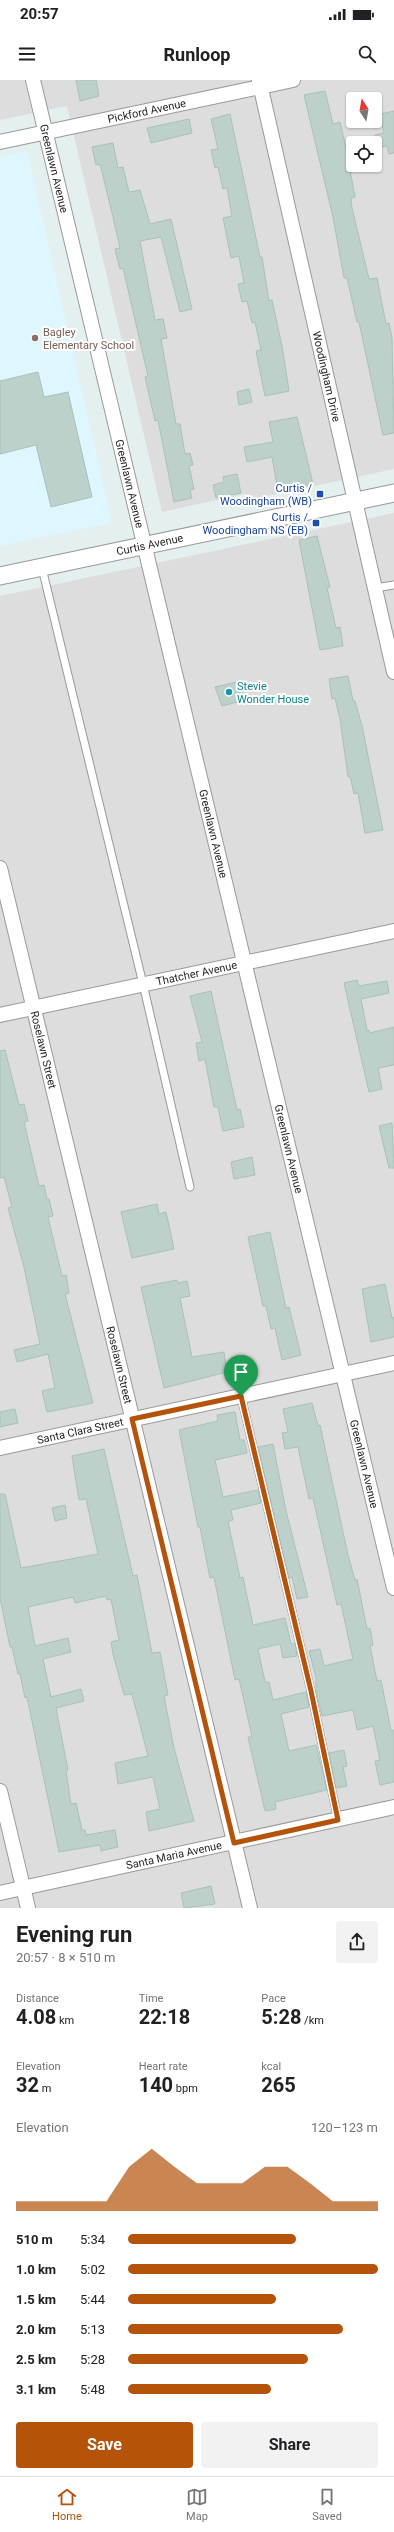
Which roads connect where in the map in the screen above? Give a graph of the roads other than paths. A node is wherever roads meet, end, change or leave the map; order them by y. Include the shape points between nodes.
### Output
1 (33, 80) edge
2 (293, 80) edge
3 (260, 83) edge
4 (46, 132) junction
5 (0, 142) edge
6 (394, 493) edge
7 (356, 501) junction
8 (144, 546) junction
9 (42, 568) junction
10 (0, 576) edge
11 (394, 585) edge
12 (375, 588) junction
13 (394, 672) edge
14 (0, 868) edge
15 (394, 931) edge
16 (244, 963) junction
17 (143, 984) junction
18 (34, 1008) junction
19 (0, 1015) edge
20 (190, 1187) dead end
21 (394, 1363) edge
22 (343, 1374) junction
23 (241, 1396) junction
24 (132, 1419) junction
25 (0, 1448) edge
26 (394, 1588) edge
27 (0, 1791) edge
28 (394, 1807) edge
29 (338, 1820) junction
30 (234, 1843) junction
31 (23, 1888) junction
32 (0, 1893) edge
33 (28, 1908) edge
34 (250, 1908) edge

1 - 4 street, Greenlawn Avenue
2 - 3 street, Pickford Avenue
3 - 4 street, Pickford Avenue
3 - 7 street, Woodingham Drive
4 - 5 street, Pickford Avenue
4 - 8 street, Greenlawn Avenue
6 - 7 street, Curtis Avenue
7 - 8 street, Curtis Avenue
7 - 12 street, Woodingham Drive
8 - 9 street, Curtis Avenue
8 - 16 street, Greenlawn Avenue
9 - 10 street, Curtis Avenue
9 - 17 lane
11 - 12 lane
12 - 13 street, Woodingham Drive
14 - 18 street, Roselawn Street
15 - 16 street, Thatcher Avenue
16 - 17 street, Thatcher Avenue
16 - 22 street, Greenlawn Avenue
17 - 18 street, Thatcher Avenue
17 - 20 lane
18 - 19 street, Thatcher Avenue
18 - 24 street, Roselawn Street
21 - 22 street, Santa Clara Street
22 - 23 street, Santa Clara Street
22 - 26 street, Greenlawn Avenue
23 - 24 street, Santa Clara Street
23 - 29 lane via 311,1691
24 - 25 street, Santa Clara Street
24 - 30 street, Roselawn Street
27 - 31 street
28 - 29 street, Santa Maria Avenue
29 - 30 street, Santa Maria Avenue
30 - 31 street, Santa Maria Avenue
30 - 34 street, Roselawn Street
31 - 32 street, Santa Maria Avenue
31 - 33 street

